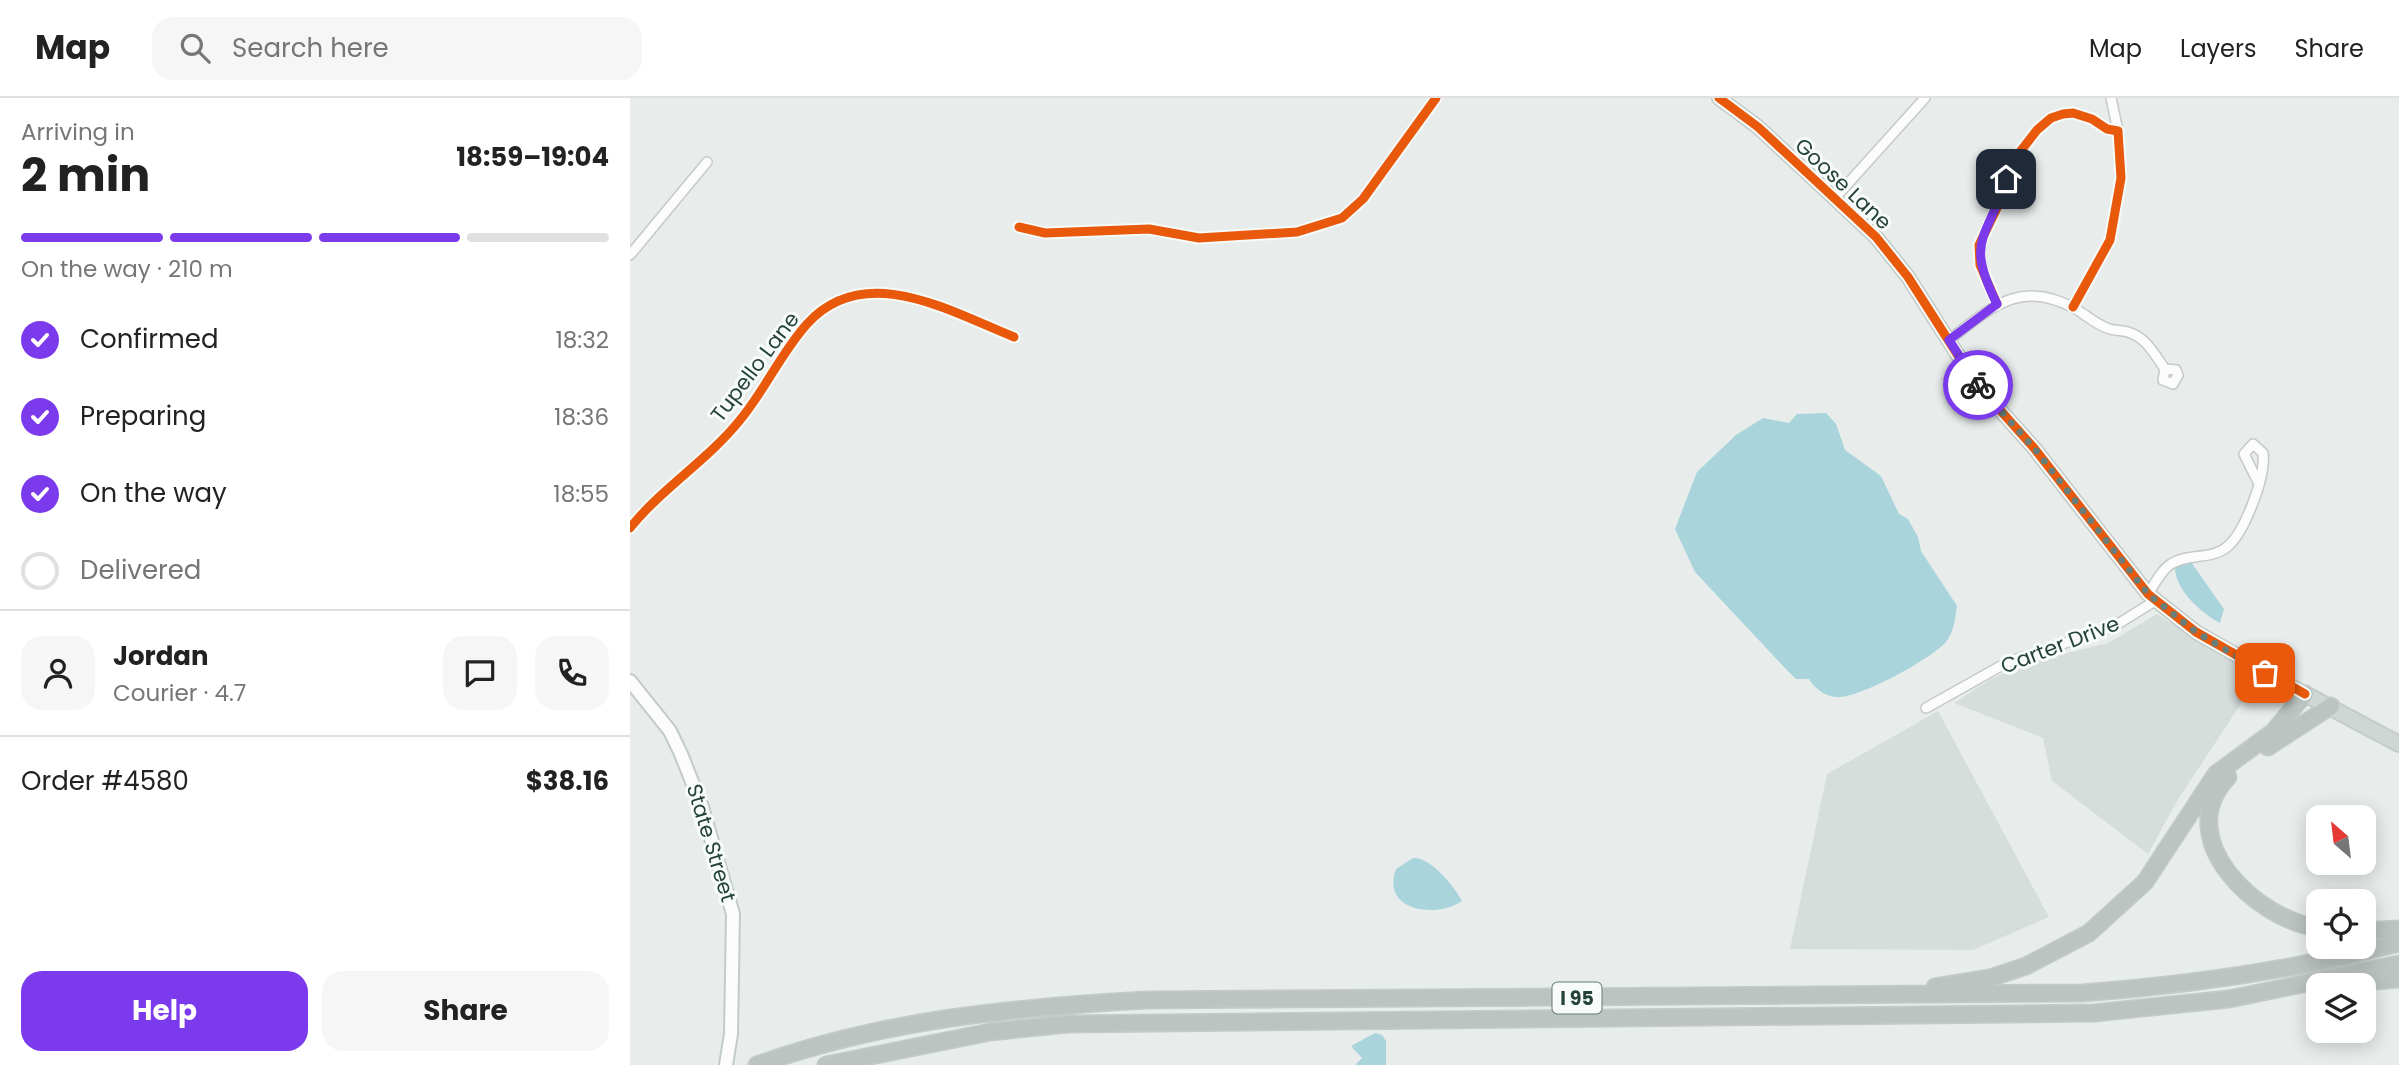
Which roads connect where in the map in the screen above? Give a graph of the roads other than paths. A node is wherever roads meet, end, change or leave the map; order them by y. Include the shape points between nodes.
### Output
1 (1436, 98) edge
2 (1719, 98) edge
3 (1925, 98) edge
4 (2111, 98) edge
5 (2118, 131) junction
6 (707, 162) dead end
7 (1834, 198) junction
8 (1019, 228) dead end
9 (630, 255) edge
10 (1997, 304) junction
11 (2073, 307) junction
12 (1014, 337) dead end
13 (1949, 340) junction
14 (2165, 369) dead end
15 (2259, 484) dead end
16 (630, 528) edge
17 (2152, 597) junction
18 (630, 681) edge
19 (2305, 694) junction
20 (2331, 706) junction
21 (1926, 708) dead end
22 (2399, 744) edge
23 (2306, 924) edge
24 (2399, 929) edge
25 (2376, 930) edge
26 (2399, 943) edge
27 (2399, 964) edge
28 (2399, 979) edge
29 (2376, 981) edge
30 (2306, 987) edge
31 (2282, 990) junction
32 (1823, 997) junction
33 (726, 1065) edge
34 (757, 1065) edge
35 (826, 1065) edge

1 - 8 street via 1363,199 1342,218 1297,232 1199,238 1149,229 1045,233
2 - 7 street, Goose Lane via 1758,127
3 - 7 street
4 - 5 street
5 - 10 street via 2073,113 2063,114 2037,130 2016,157 1979,245 1980,265
5 - 11 street via 2121,178 2112,231
6 - 9 street
7 - 13 street, Goose Lane via 1876,237
10 - 11 street via 2021,295 2042,295
10 - 13 street
11 - 14 street via 2107,328 2145,340
12 - 16 street, Tupello Lane via 903,294 863,293 840,300 807,324 740,421
13 - 17 street, Goose Lane via 1975,382 2034,448
15 - 17 street via 2228,547 2169,565
17 - 19 street, Goose Lane via 2196,632
17 - 21 street, Carter Drive via 2113,627 2008,662
18 - 33 street, State Street via 670,731 681,754 702,807 733,914 731,1034
19 - 20 main road, Goose Lane
19 - 32 highway via 2273,732 2216,774 2145,882 2089,933 2026,966 1990,978
20 - 22 main road, Goose Lane
20 - 23 highway via 2236,768 2219,786 2210,808 2217,855 2231,877 2252,899 2278,915
24 - 25 highway
26 - 32 highway, I 95 via 2299,967 2187,985 2082,993
27 - 31 highway, I 95
28 - 29 highway
30 - 31 highway
31 - 35 highway, I 95 via 2094,1013 1067,1024 900,1047
32 - 34 highway, I 95 via 1147,1000 1048,1006 871,1033

